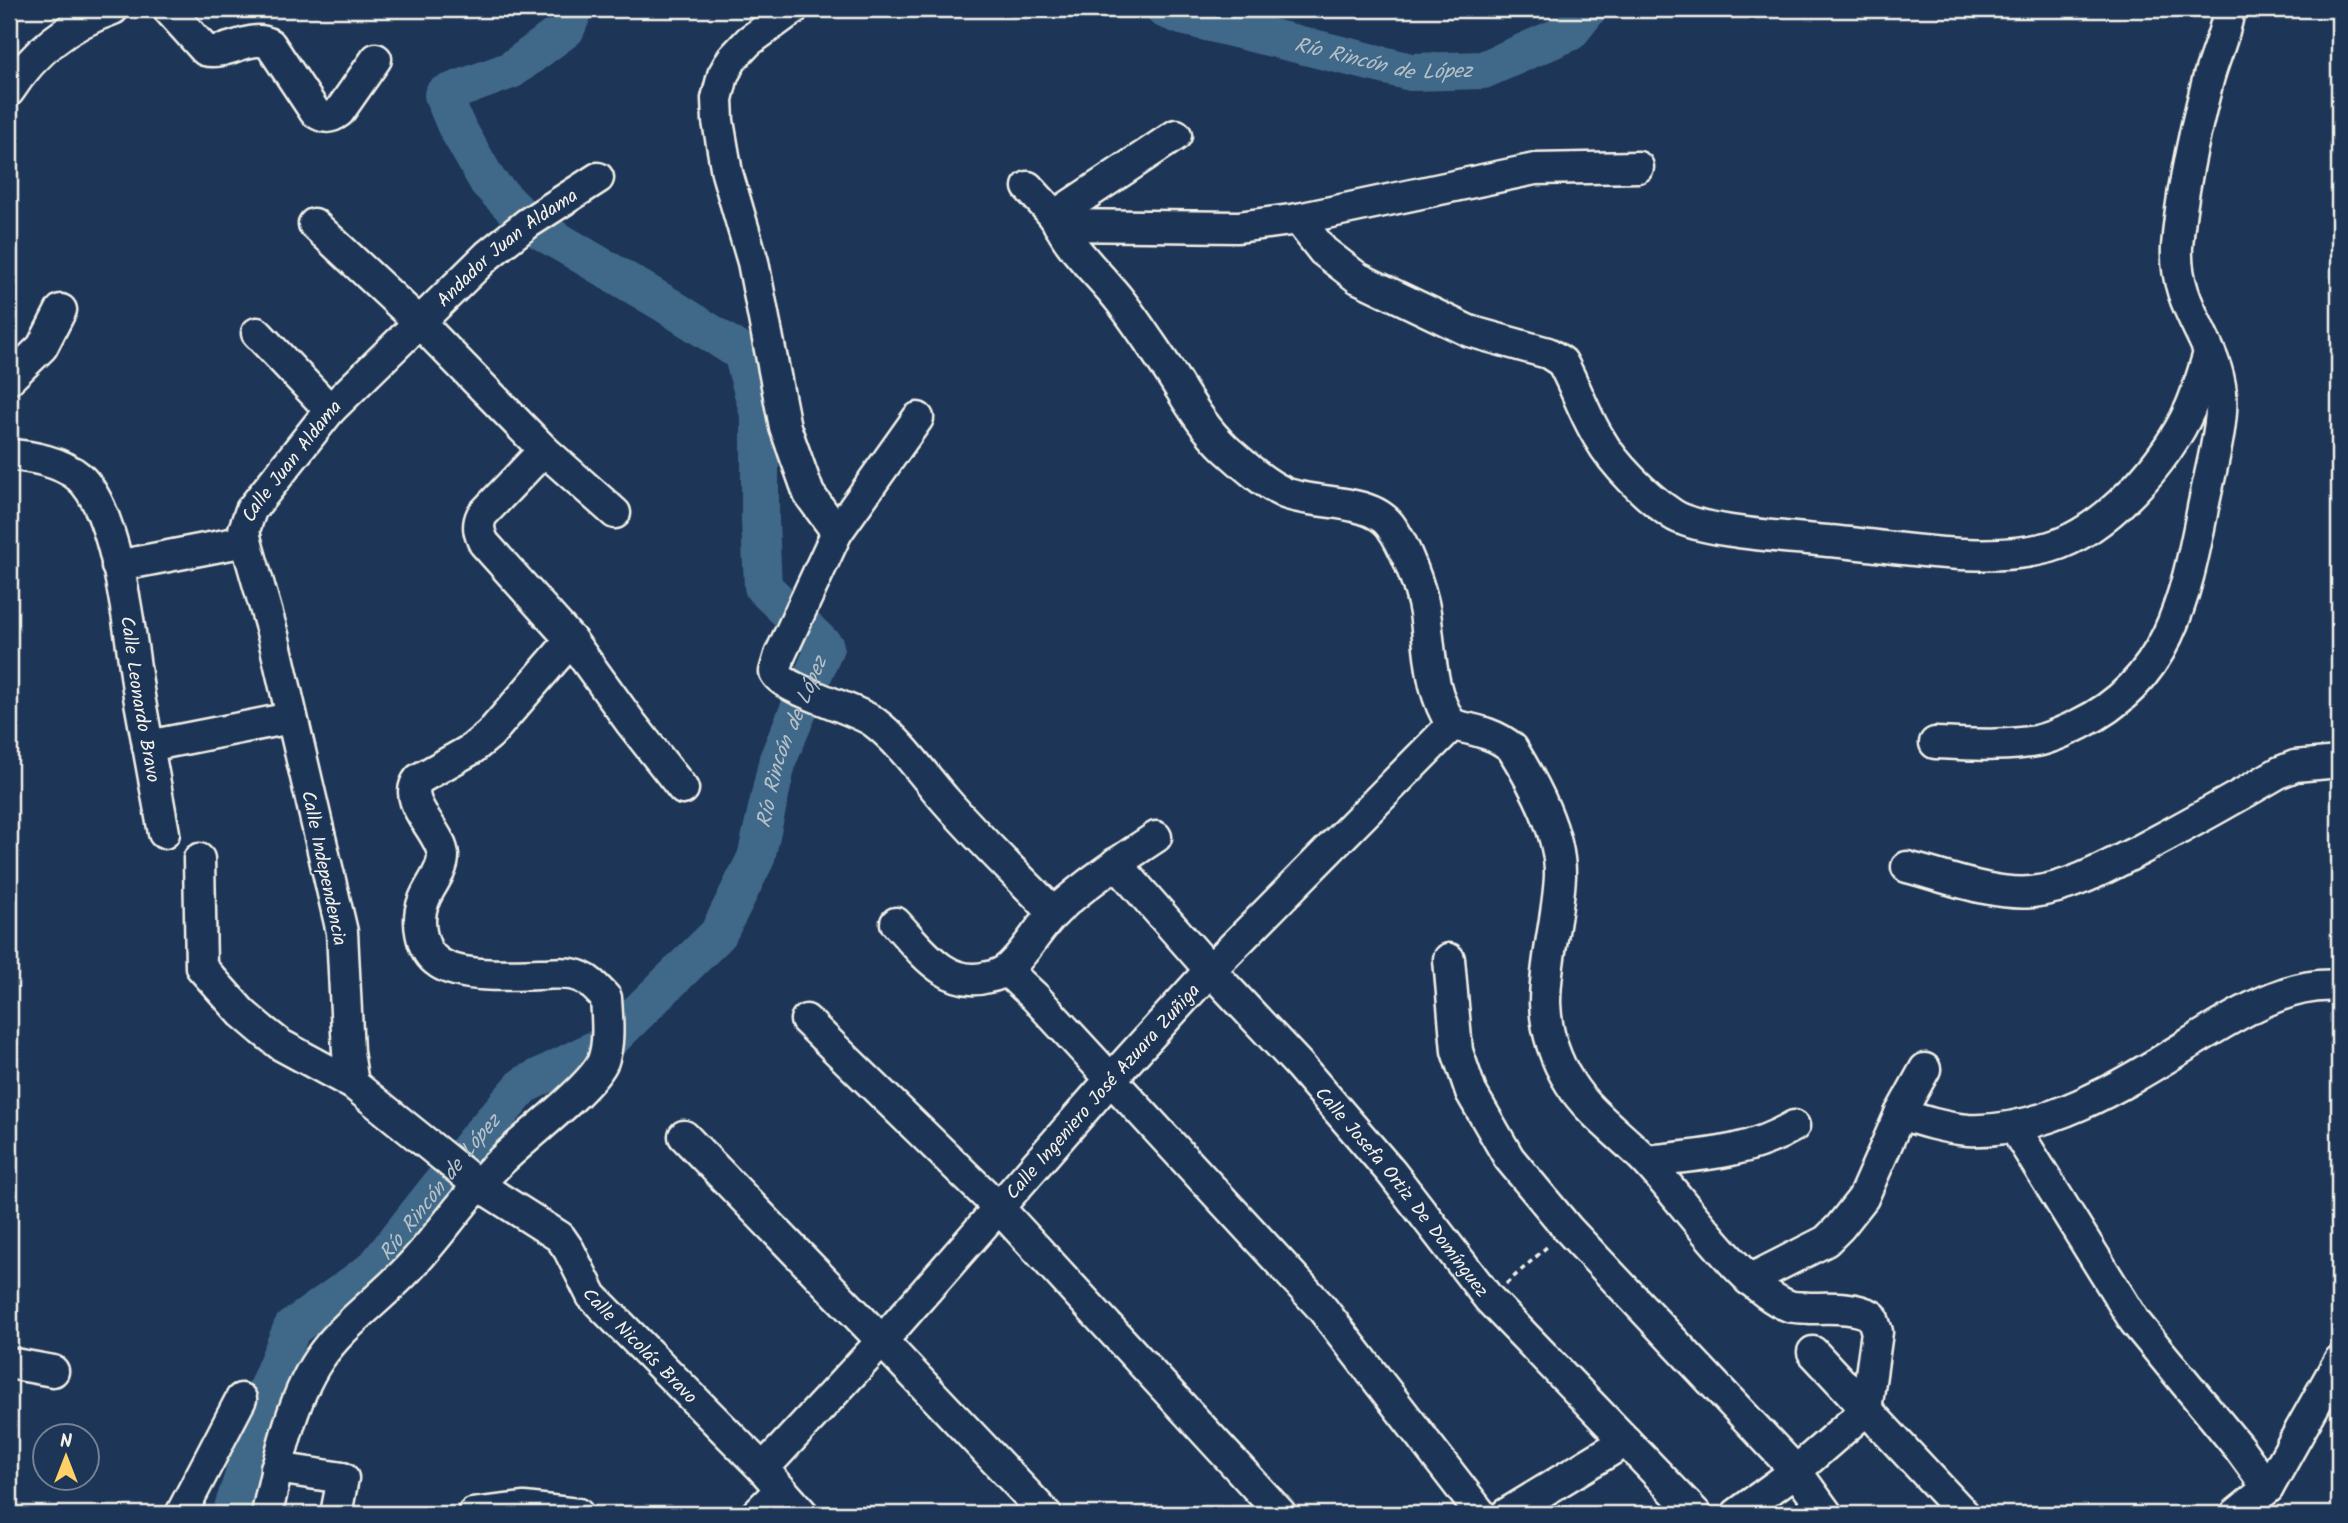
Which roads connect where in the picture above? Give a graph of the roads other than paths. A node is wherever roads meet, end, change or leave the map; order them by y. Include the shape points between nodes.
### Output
1 (113, 9) edge
2 (168, 9) edge
3 (793, 9) edge
4 (2229, 9) edge
5 (376, 59) dead end
6 (9, 91) edge
7 (1175, 135) dead end
8 (1638, 167) dead end
9 (598, 177) dead end
10 (1028, 187) dead end
11 (1298, 219) junction
12 (1056, 220) junction
13 (314, 224) dead end
14 (61, 310) dead end
15 (421, 324) junction
16 (257, 333) dead end
17 (2209, 353) junction
18 (9, 379) edge
19 (330, 410) junction
20 (918, 418) dead end
21 (544, 450) junction
22 (9, 455) edge
23 (615, 513) dead end
24 (837, 532) junction
25 (246, 541) junction
26 (117, 566) junction
27 (571, 640) junction
28 (291, 718) junction
29 (1452, 725) junction
30 (1935, 743) dead end
31 (148, 746) junction
32 (2339, 762) edge
33 (683, 789) dead end
34 (164, 832) dead end
35 (1156, 837) dead end
36 (199, 859) dead end
37 (1116, 863) junction
38 (1907, 867) dead end
39 (1054, 913) junction
40 (896, 923) dead end
41 (1449, 959) dead end
42 (1006, 970) junction
43 (1210, 970) junction
44 (2339, 986) edge
45 (806, 1020) dead end
46 (1925, 1069) dead end
47 (1111, 1079) junction
48 (353, 1084) junction
49 (1900, 1114) junction
50 (1794, 1126) dead end
51 (2014, 1127) junction
52 (684, 1136) dead end
53 (1647, 1161) junction
54 (477, 1184) junction
55 (998, 1207) junction
56 (1749, 1280) junction
57 (883, 1341) junction
58 (1813, 1352) dead end
59 (2339, 1361) edge
60 (9, 1363) edge
61 (52, 1371) dead end
62 (241, 1399) dead end
63 (1867, 1410) junction
64 (1626, 1441) junction
65 (276, 1468) junction
66 (1796, 1471) junction
67 (772, 1480) junction
68 (2268, 1488) junction
69 (181, 1514) edge
70 (267, 1514) edge
71 (335, 1514) edge
72 (473, 1514) edge
73 (578, 1514) edge
74 (756, 1514) edge
75 (803, 1514) edge
76 (1046, 1514) edge
77 (1281, 1514) edge
78 (1481, 1514) edge
79 (1506, 1514) edge
80 (1696, 1514) edge
81 (1737, 1514) edge
82 (1827, 1514) edge
83 (1964, 1514) edge
84 (2236, 1514) edge

1 - 6 street via 77,25 43,49
2 - 5 street via 205,50 221,51 254,41 270,44 315,112 323,117 339,112
3 - 24 street via 732,59 717,99 727,173 753,262 785,426 809,494
4 - 17 street via 2197,127 2178,246 2182,292
7 - 12 street
8 - 11 street via 1535,169
9 - 15 street, Andador Juan Aldama via 488,255
10 - 12 street
11 - 12 street via 1238,227
11 - 17 street via 1323,251 1358,278 1469,331 1548,353 1562,362 1613,459 1673,515 1712,527 1952,553 2028,551 2060,543 2101,521 2163,456 2190,410
12 - 29 street via 1122,303 1202,422 1224,447 1263,481 1284,492 1353,506 1388,523 1419,590 1437,699
13 - 15 street
14 - 18 street via 42,347
15 - 19 street, Calle Juan Aldama
15 - 21 street
16 - 19 street
17 - 30 street via 2221,395 2219,423 2190,576 2165,643 2146,671 2128,694 2094,718 2039,741
19 - 25 street, Calle Juan Aldama via 251,510 244,530
20 - 24 street
21 - 23 street
21 - 27 street via 482,515 478,528 484,543
22 - 26 street via 42,459 79,477 101,511
24 - 39 street via 780,655 777,677 877,724
25 - 26 street, Calle Juan Aldama
25 - 28 street, Calle Independencia
26 - 31 street, Calle Leonardo Bravo
27 - 33 street
27 - 54 street via 490,734 419,779 413,790 443,855 421,910 422,939 428,953 452,969 581,976 606,998 602,1062 586,1084
28 - 31 street
28 - 48 street, Calle Independencia via 342,932
29 - 43 street, Calle Ingeniero José Azuara Zuñiga
29 - 53 street via 1490,734 1512,748 1551,825 1560,876 1545,1003 1551,1042 1571,1085 1590,1109
31 - 34 street, Calle Leonardo Bravo
32 - 38 street via 2280,772 2130,855 2046,890 2007,891
35 - 37 street
36 - 48 street via 203,971 272,1038
37 - 39 street
37 - 43 street, Calle Josefa Ortiz De Domínguez
39 - 42 street
40 - 42 street via 949,974 971,980
41 - 66 street via 1457,1051 1471,1092 1509,1158 1568,1229
42 - 47 street
43 - 47 street, Calle Ingeniero José Azuara Zuñiga
43 - 64 street, Calle Josefa Ortiz De Domínguez via 1373,1151 1489,1299
44 - 51 street via 2313,986 2270,1000 2071,1109
45 - 55 street
46 - 49 street
47 - 55 street, Calle Ingeniero José Azuara Zuñiga
47 - 78 street via 1321,1307
48 - 54 street
49 - 51 street via 1953,1128
49 - 56 street via 1863,1198 1840,1227 1826,1241
50 - 53 street via 1749,1147
51 - 68 street via 2135,1322
52 - 57 street
53 - 56 street
54 - 65 street via 409,1268 338,1334 317,1362 295,1409
54 - 67 street, Calle Nicolás Bravo via 560,1237 592,1296
55 - 57 street, Calle Ingeniero José Azuara Zuñiga
55 - 77 street
56 - 63 street via 1790,1307 1859,1310 1872,1316 1877,1332
57 - 67 street, Calle Ingeniero José Azuara Zuñiga
57 - 76 street
58 - 63 street
59 - 68 street
60 - 61 street
62 - 69 street
63 - 66 street
63 - 83 street
64 - 79 street
64 - 80 street, Calle Josefa Ortiz De Domínguez
65 - 70 street
65 - 71 street via 343,1478
66 - 81 street
66 - 82 street
67 - 74 street, Calle Ingeniero José Azuara Zuñiga
67 - 75 street, Calle Nicolás Bravo
68 - 84 street
72 - 73 street via 524,1508

